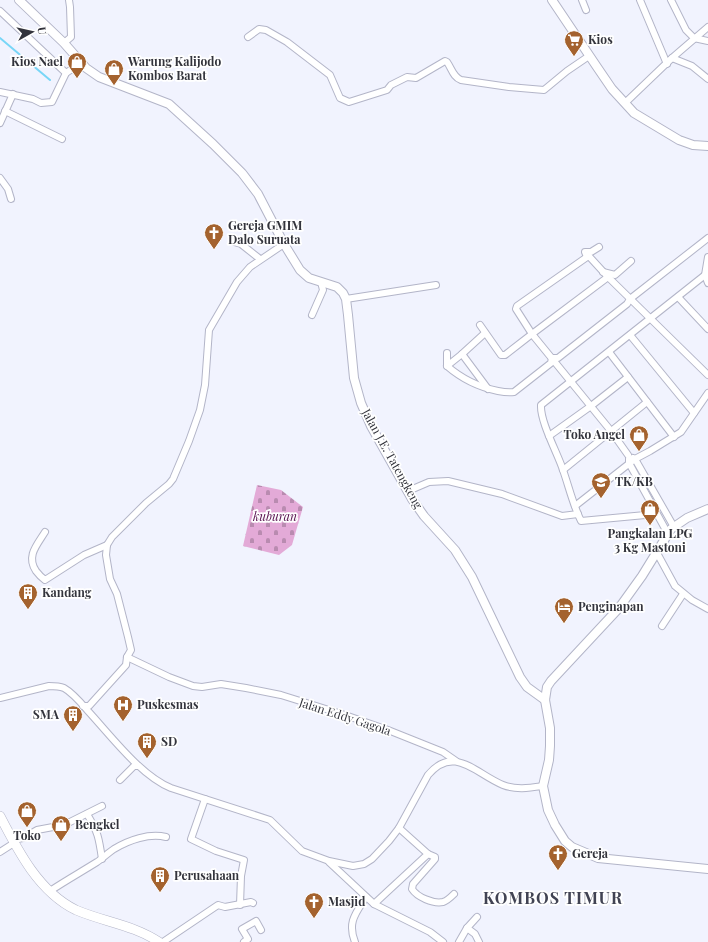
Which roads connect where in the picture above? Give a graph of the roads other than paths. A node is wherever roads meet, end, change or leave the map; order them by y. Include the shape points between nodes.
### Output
1 (19, 0) edge
2 (68, 0) edge
3 (552, 0) edge
4 (582, 0) edge
5 (640, 0) edge
6 (671, 0) edge
7 (586, 10) dead end
8 (0, 11) edge
9 (708, 27) edge
10 (248, 37) dead end
11 (694, 38) junction
12 (708, 42) edge
13 (64, 44) junction
14 (589, 56) junction
15 (672, 58) junction
16 (81, 63) junction
17 (667, 64) junction
18 (66, 73) junction
19 (708, 79) edge
20 (0, 92) edge
21 (13, 94) junction
22 (625, 104) junction
23 (5, 111) junction
24 (0, 122) edge
25 (62, 139) dead end
26 (708, 146) edge
27 (0, 178) edge
28 (11, 199) dead end
29 (708, 238) edge
30 (234, 242) dead end
31 (284, 244) junction
32 (598, 247) dead end
33 (585, 252) junction
34 (708, 257) edge
35 (260, 259) junction
36 (631, 261) dead end
37 (603, 272) junction
38 (705, 275) junction
39 (608, 277) junction
40 (321, 282) junction
41 (708, 283) edge
42 (436, 285) dead end
43 (678, 297) junction
44 (346, 299) junction
45 (630, 299) junction
46 (312, 315) dead end
47 (650, 318) junction
48 (480, 325) dead end
49 (708, 329) edge
50 (485, 333) junction
51 (532, 334) junction
52 (630, 335) junction
53 (609, 352) junction
54 (447, 353) dead end
55 (462, 354) junction
56 (552, 358) junction
57 (447, 366) junction
58 (708, 375) edge
59 (628, 377) junction
60 (570, 381) junction
61 (488, 389) junction
62 (708, 393) edge
63 (648, 402) junction
64 (591, 406) junction
65 (694, 413) junction
66 (611, 431) junction
67 (549, 436) junction
68 (674, 437) junction
69 (628, 455) junction
70 (635, 459) junction
71 (629, 463) junction
72 (563, 470) junction
73 (653, 489) junction
74 (408, 491) junction
75 (646, 495) junction
76 (575, 506) junction
77 (708, 509) edge
78 (578, 514) junction
79 (656, 514) junction
80 (674, 527) junction
81 (45, 532) dead end
82 (668, 534) junction
83 (107, 545) junction
84 (657, 554) junction
85 (683, 594) junction
86 (708, 609) edge
87 (662, 626) dead end
88 (127, 657) junction
89 (0, 698) edge
90 (545, 700) junction
91 (83, 706) junction
92 (456, 761) junction
93 (138, 766) junction
94 (120, 780) dead end
95 (543, 786) junction
96 (205, 799) junction
97 (102, 806) dead end
98 (87, 814) junction
99 (0, 816) edge
100 (399, 828) junction
101 (166, 837) dead end
102 (13, 842) junction
103 (0, 852) edge
104 (428, 854) junction
105 (102, 859) junction
106 (329, 862) junction
107 (353, 866) junction
108 (708, 869) edge
109 (345, 877) junction
110 (50, 891) junction
111 (454, 894) dead end
112 (366, 897) junction
113 (253, 903) dead end
114 (374, 904) junction
115 (240, 905) junction
116 (477, 917) dead end
117 (467, 928) junction
118 (261, 930) dead end
119 (159, 942) edge
120 (163, 942) edge
121 (244, 942) edge
122 (354, 942) edge
123 (443, 942) edge
124 (459, 942) edge
125 (479, 942) edge

1 - 13 street
2 - 13 street via 71,37
3 - 14 street
4 - 7 street
5 - 17 street
6 - 11 street via 686,30
8 - 18 street
9 - 11 street
10 - 14 street via 259,29 266,30 287,42 330,75 340,98 349,102 387,90 390,85 407,77 416,78 445,62 461,80 544,90
11 - 12 street
11 - 15 street
13 - 16 street
14 - 22 street
15 - 17 street
15 - 19 street via 692,66
16 - 18 street
16 - 31 street via 99,77 169,104 242,173 258,194
17 - 22 street
18 - 21 street via 52,102 41,103
20 - 21 street
21 - 23 street
22 - 26 street via 634,113 679,140 693,145
23 - 24 street
23 - 25 street
27 - 28 street
29 - 45 street
30 - 35 street via 241,244
31 - 35 street
31 - 40 street via 300,270 309,278
32 - 33 street via 591,252
33 - 37 street
33 - 51 street via 587,257 517,306 517,312
34 - 38 street
35 - 83 street via 237,282 210,330 200,410 173,479 146,503
36 - 37 street via 615,275
37 - 39 street
38 - 41 street
38 - 43 street
39 - 45 street
39 - 51 street
40 - 44 street via 337,286
40 - 46 street via 323,290
42 - 44 street
43 - 47 street
43 - 49 street
44 - 74 street, Jalan J.E. Tatengkeng via 354,378 361,403 371,426
45 - 47 street
45 - 56 street via 558,358
47 - 52 street
47 - 58 street
48 - 50 street
50 - 51 street via 503,356
50 - 55 street
51 - 56 street
52 - 53 street
52 - 65 street
53 - 59 street
53 - 60 street
54 - 57 street
55 - 57 street
55 - 61 street
56 - 60 street
56 - 61 street via 551,363 514,392
57 - 61 street via 471,383
59 - 63 street
59 - 64 street
60 - 64 street
60 - 67 street via 542,405
62 - 65 street
63 - 66 street
63 - 68 street
64 - 66 street
64 - 67 street
65 - 68 street via 681,432
66 - 69 street
66 - 72 street
67 - 72 street
68 - 70 street
69 - 70 street
69 - 71 street
70 - 71 street
70 - 73 street
71 - 75 street
71 - 76 street
72 - 76 street
73 - 75 street
73 - 80 street
74 - 78 street via 429,482 448,481 502,494 562,516
74 - 90 street, Jalan J.E. Tatengkeng via 424,516 455,550 469,571 520,677 527,687
75 - 79 street
76 - 78 street
77 - 80 street
78 - 79 street via 581,521
79 - 82 street
80 - 82 street
81 - 83 street via 31,558 39,575 45,580 84,555
82 - 84 street
83 - 88 street via 110,579 131,650
84 - 85 street via 675,586
84 - 90 street via 618,608 551,681 547,687
85 - 86 street
85 - 87 street
88 - 91 street via 126,664 115,678 89,706
88 - 92 street, Jalan Eddy Gagola via 193,686 221,684 281,695 345,715 437,750
89 - 91 street via 56,686 64,688
90 - 95 street via 550,746
91 - 93 street
92 - 95 street, Jalan Eddy Gagola via 502,784 524,789
92 - 100 street via 442,763 428,775
93 - 94 street via 134,766
93 - 96 street via 166,786
95 - 108 street via 551,818 565,841 572,847 598,858
96 - 106 street via 270,820 302,851
96 - 115 street via 191,839 244,860
97 - 98 street
98 - 102 street via 64,825 38,830
98 - 105 street via 96,829
99 - 102 main road
100 - 104 street
100 - 107 street via 372,858 364,864
101 - 105 street via 150,836 128,842 112,850
102 - 103 street
102 - 110 main road via 29,868
104 - 111 street via 435,859 413,884 414,893 436,902 446,900
104 - 114 street
105 - 110 street
106 - 107 street
106 - 109 street
107 - 109 street
109 - 112 street
110 - 119 main road via 76,910 127,926
112 - 114 street
112 - 122 street via 352,921
113 - 115 street
114 - 123 street via 430,932
115 - 120 street via 225,908 218,905
116 - 117 street
117 - 124 street
117 - 125 street via 476,934
118 - 121 street via 256,921 242,928 248,939

